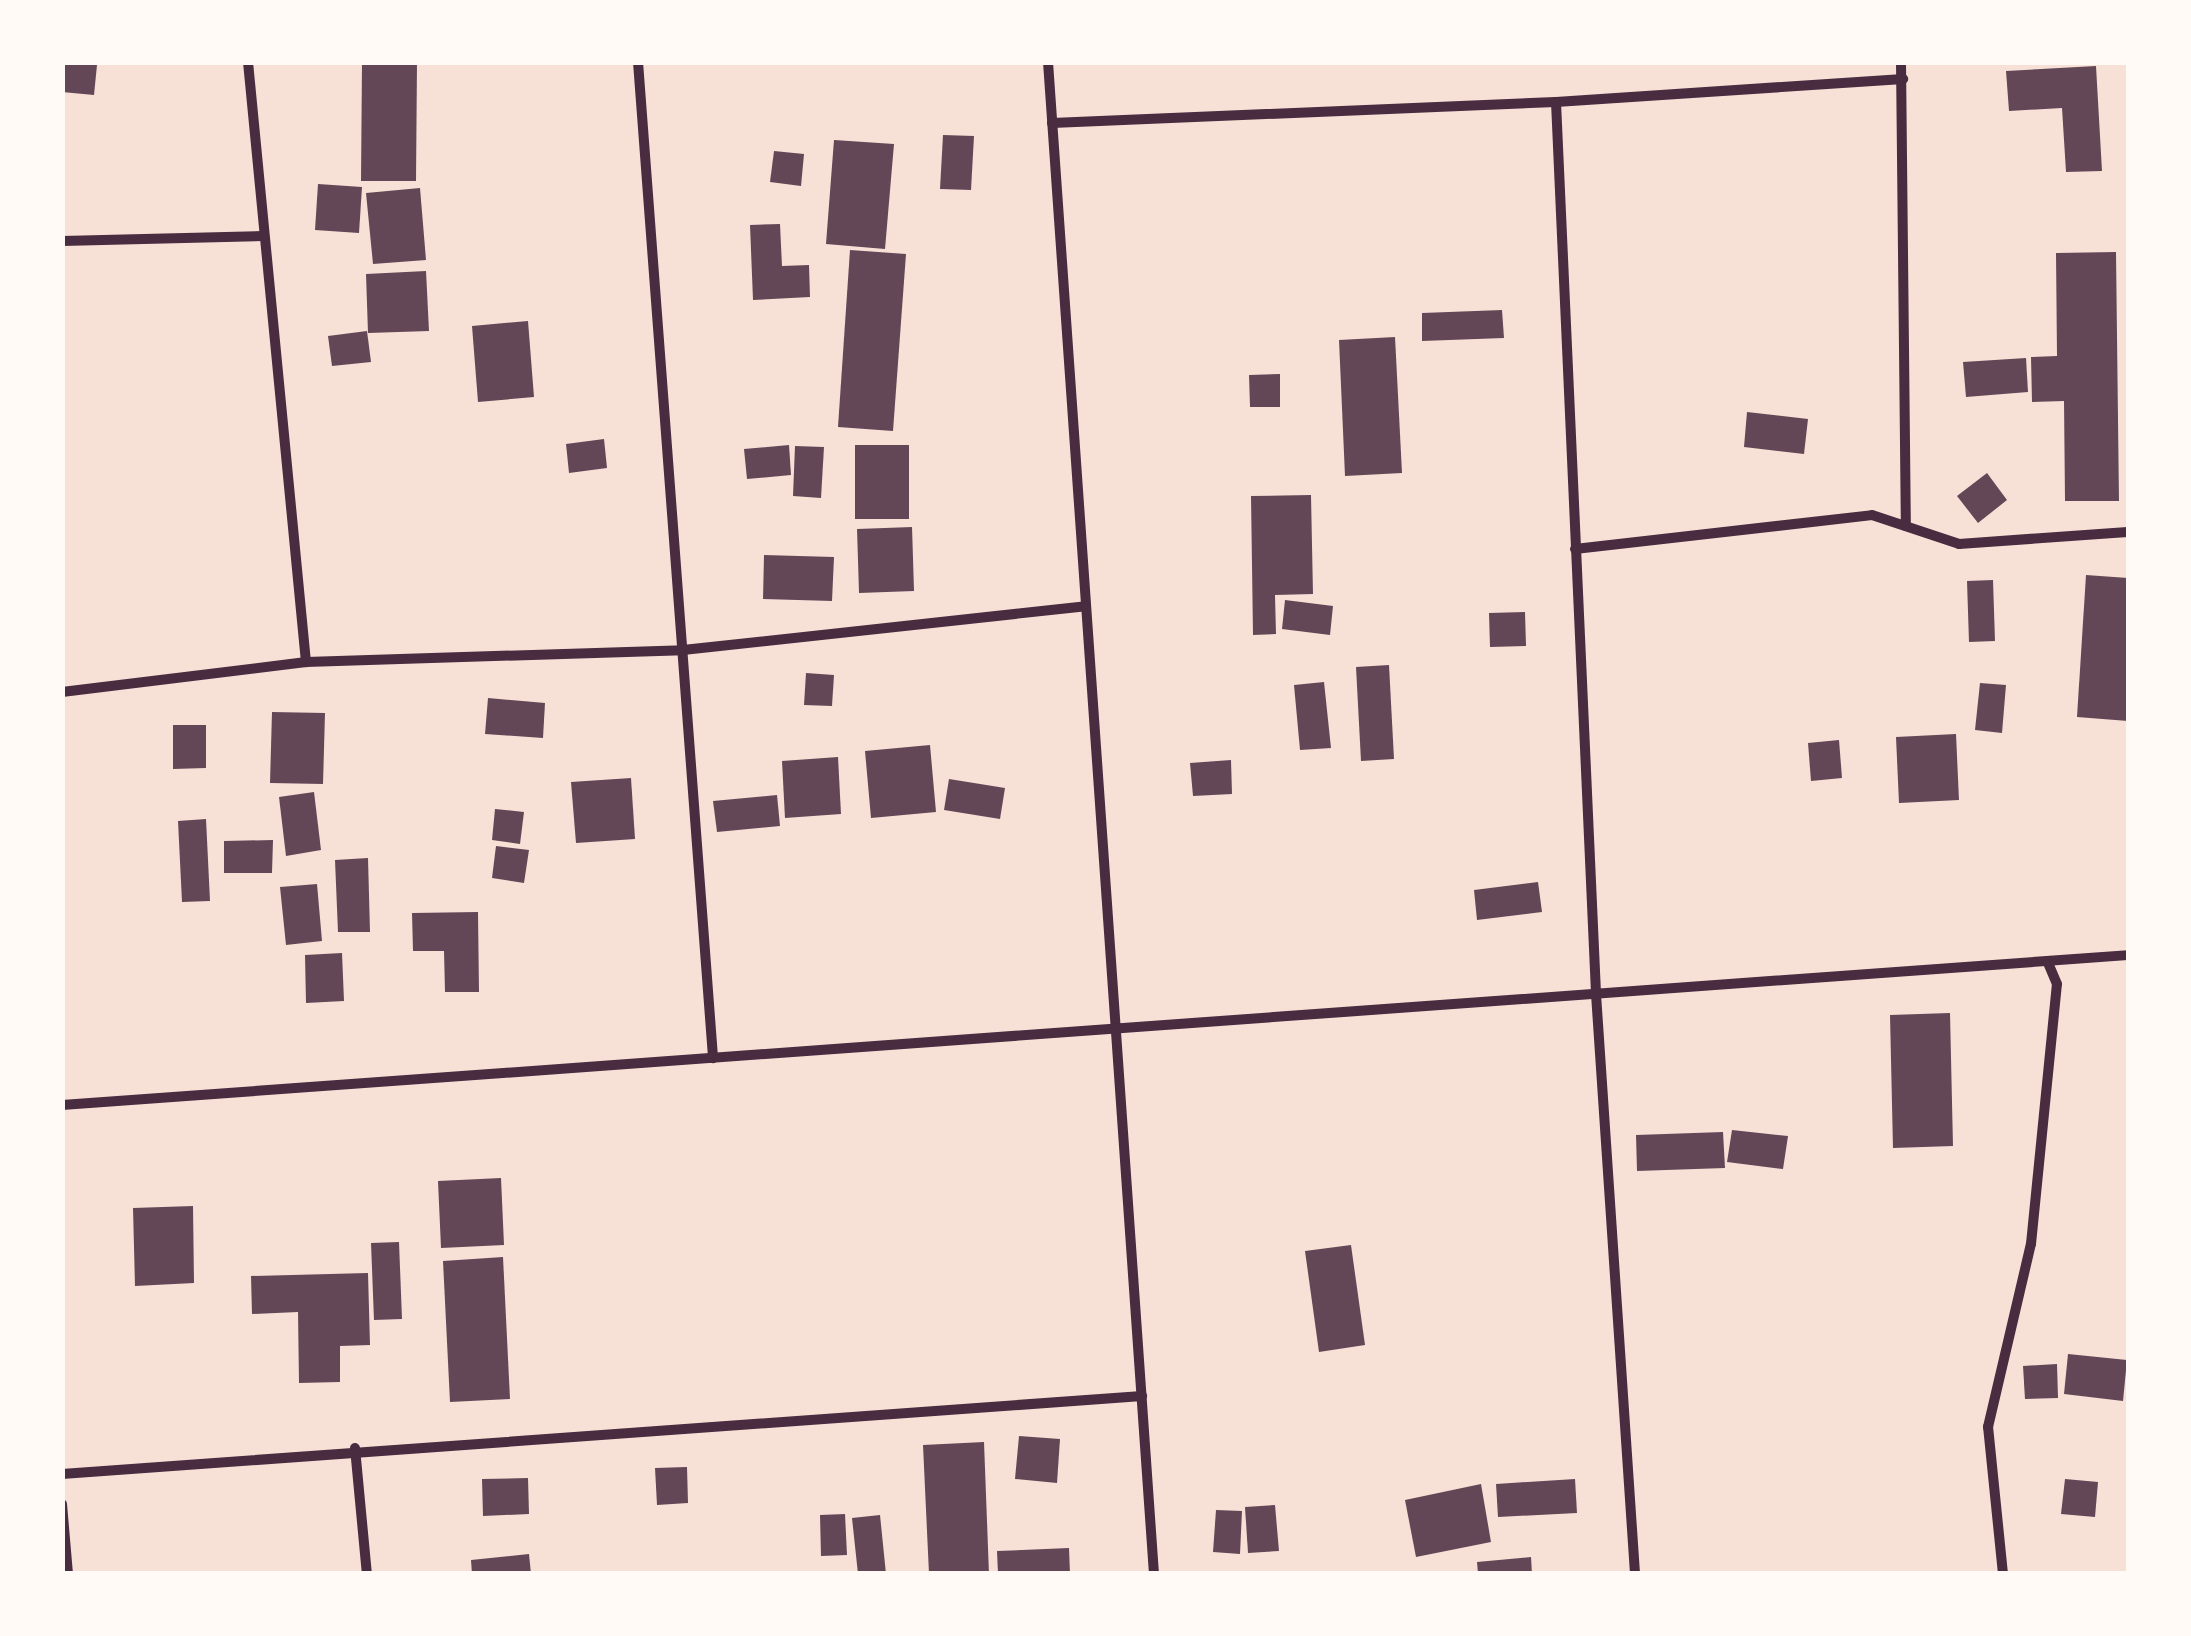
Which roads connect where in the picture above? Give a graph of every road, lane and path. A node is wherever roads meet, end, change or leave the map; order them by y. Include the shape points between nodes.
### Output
1 (248, 62) edge
2 (638, 62) edge
3 (1048, 62) edge
4 (1902, 62) edge
5 (1903, 78) junction
6 (1556, 102) junction
7 (1052, 123) junction
8 (264, 236) junction
9 (62, 241) edge
10 (1906, 526) junction
11 (2128, 532) edge
12 (1575, 548) junction
13 (1086, 606) junction
14 (682, 650) junction
15 (306, 662) junction
16 (62, 692) edge
17 (2128, 955) edge
18 (2047, 961) junction
19 (1596, 994) junction
20 (1115, 1029) junction
21 (713, 1058) junction
22 (62, 1105) edge
23 (1142, 1396) junction
24 (356, 1448) junction
25 (62, 1474) edge
26 (62, 1504) edge
27 (68, 1574) edge
28 (368, 1574) edge
29 (1154, 1574) edge
30 (1635, 1574) edge
31 (2003, 1574) edge

1 - 8 street
2 - 14 street
3 - 7 street
4 - 5 street
5 - 6 street
5 - 10 street
6 - 7 street
6 - 12 street
7 - 13 street
8 - 9 street
8 - 15 street
10 - 11 street via 1960,544
10 - 12 street via 1872,516
12 - 19 street
13 - 14 street
13 - 20 street
14 - 15 street
14 - 21 street
15 - 16 street
17 - 18 street
18 - 19 street
18 - 31 street via 2057,984 2031,1244 1988,1426
19 - 20 street
19 - 30 street
20 - 21 street
20 - 23 street
21 - 22 street
23 - 24 street
23 - 29 street
24 - 25 street
24 - 28 street
26 - 27 street

